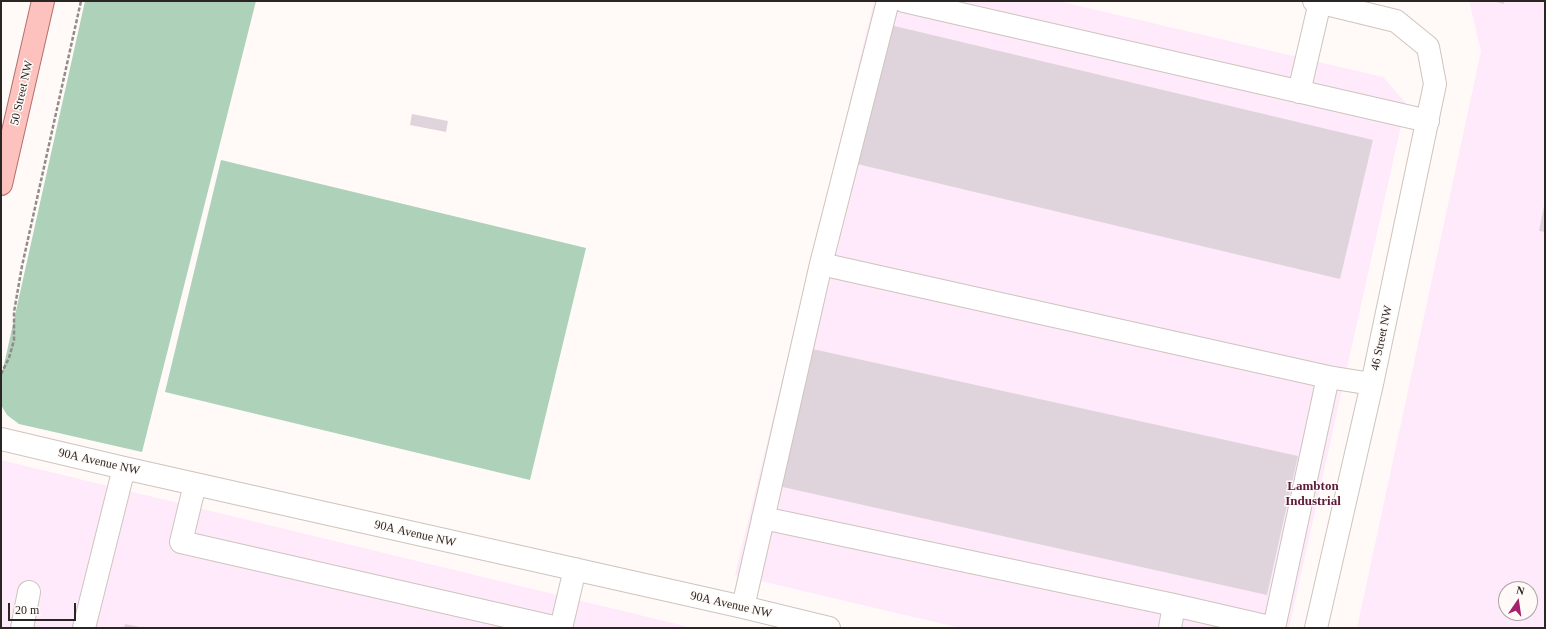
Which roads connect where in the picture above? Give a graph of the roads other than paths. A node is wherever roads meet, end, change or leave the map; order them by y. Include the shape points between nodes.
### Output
1 (43, 1) edge
2 (888, 1) edge
3 (904, 1) edge
4 (1317, 2) edge
5 (1368, 7) edge
6 (1300, 92) junction
7 (1428, 121) junction
8 (1, 184) edge
9 (821, 264) junction
10 (1328, 377) junction
11 (1372, 384) junction
12 (1, 439) edge
13 (124, 468) junction
14 (195, 484) junction
15 (764, 518) junction
16 (575, 569) junction
17 (30, 592) dead end
18 (1174, 605) junction
19 (743, 607) junction
20 (22, 628) edge
21 (84, 628) edge
22 (558, 628) edge
23 (561, 628) edge
24 (829, 628) edge
25 (1170, 628) edge
26 (1316, 628) edge

1 - 8 main road, 50 Street NW
2 - 9 street
3 - 6 street
4 - 5 street
4 - 6 street
5 - 7 street, 46 Street NW via 1396,21 1428,46 1435,84
6 - 7 street
7 - 11 street, 46 Street NW
9 - 10 street
9 - 15 street
10 - 11 street
10 - 18 street via 1274,628
11 - 26 street, 46 Street NW
12 - 13 street, 90A Avenue NW
13 - 14 street, 90A Avenue NW
13 - 21 street
14 - 16 street, 90A Avenue NW
14 - 22 street via 182,542
15 - 18 street
15 - 19 street
16 - 19 street, 90A Avenue NW
16 - 23 street
17 - 20 street
18 - 25 street
19 - 24 street, 90A Avenue NW

